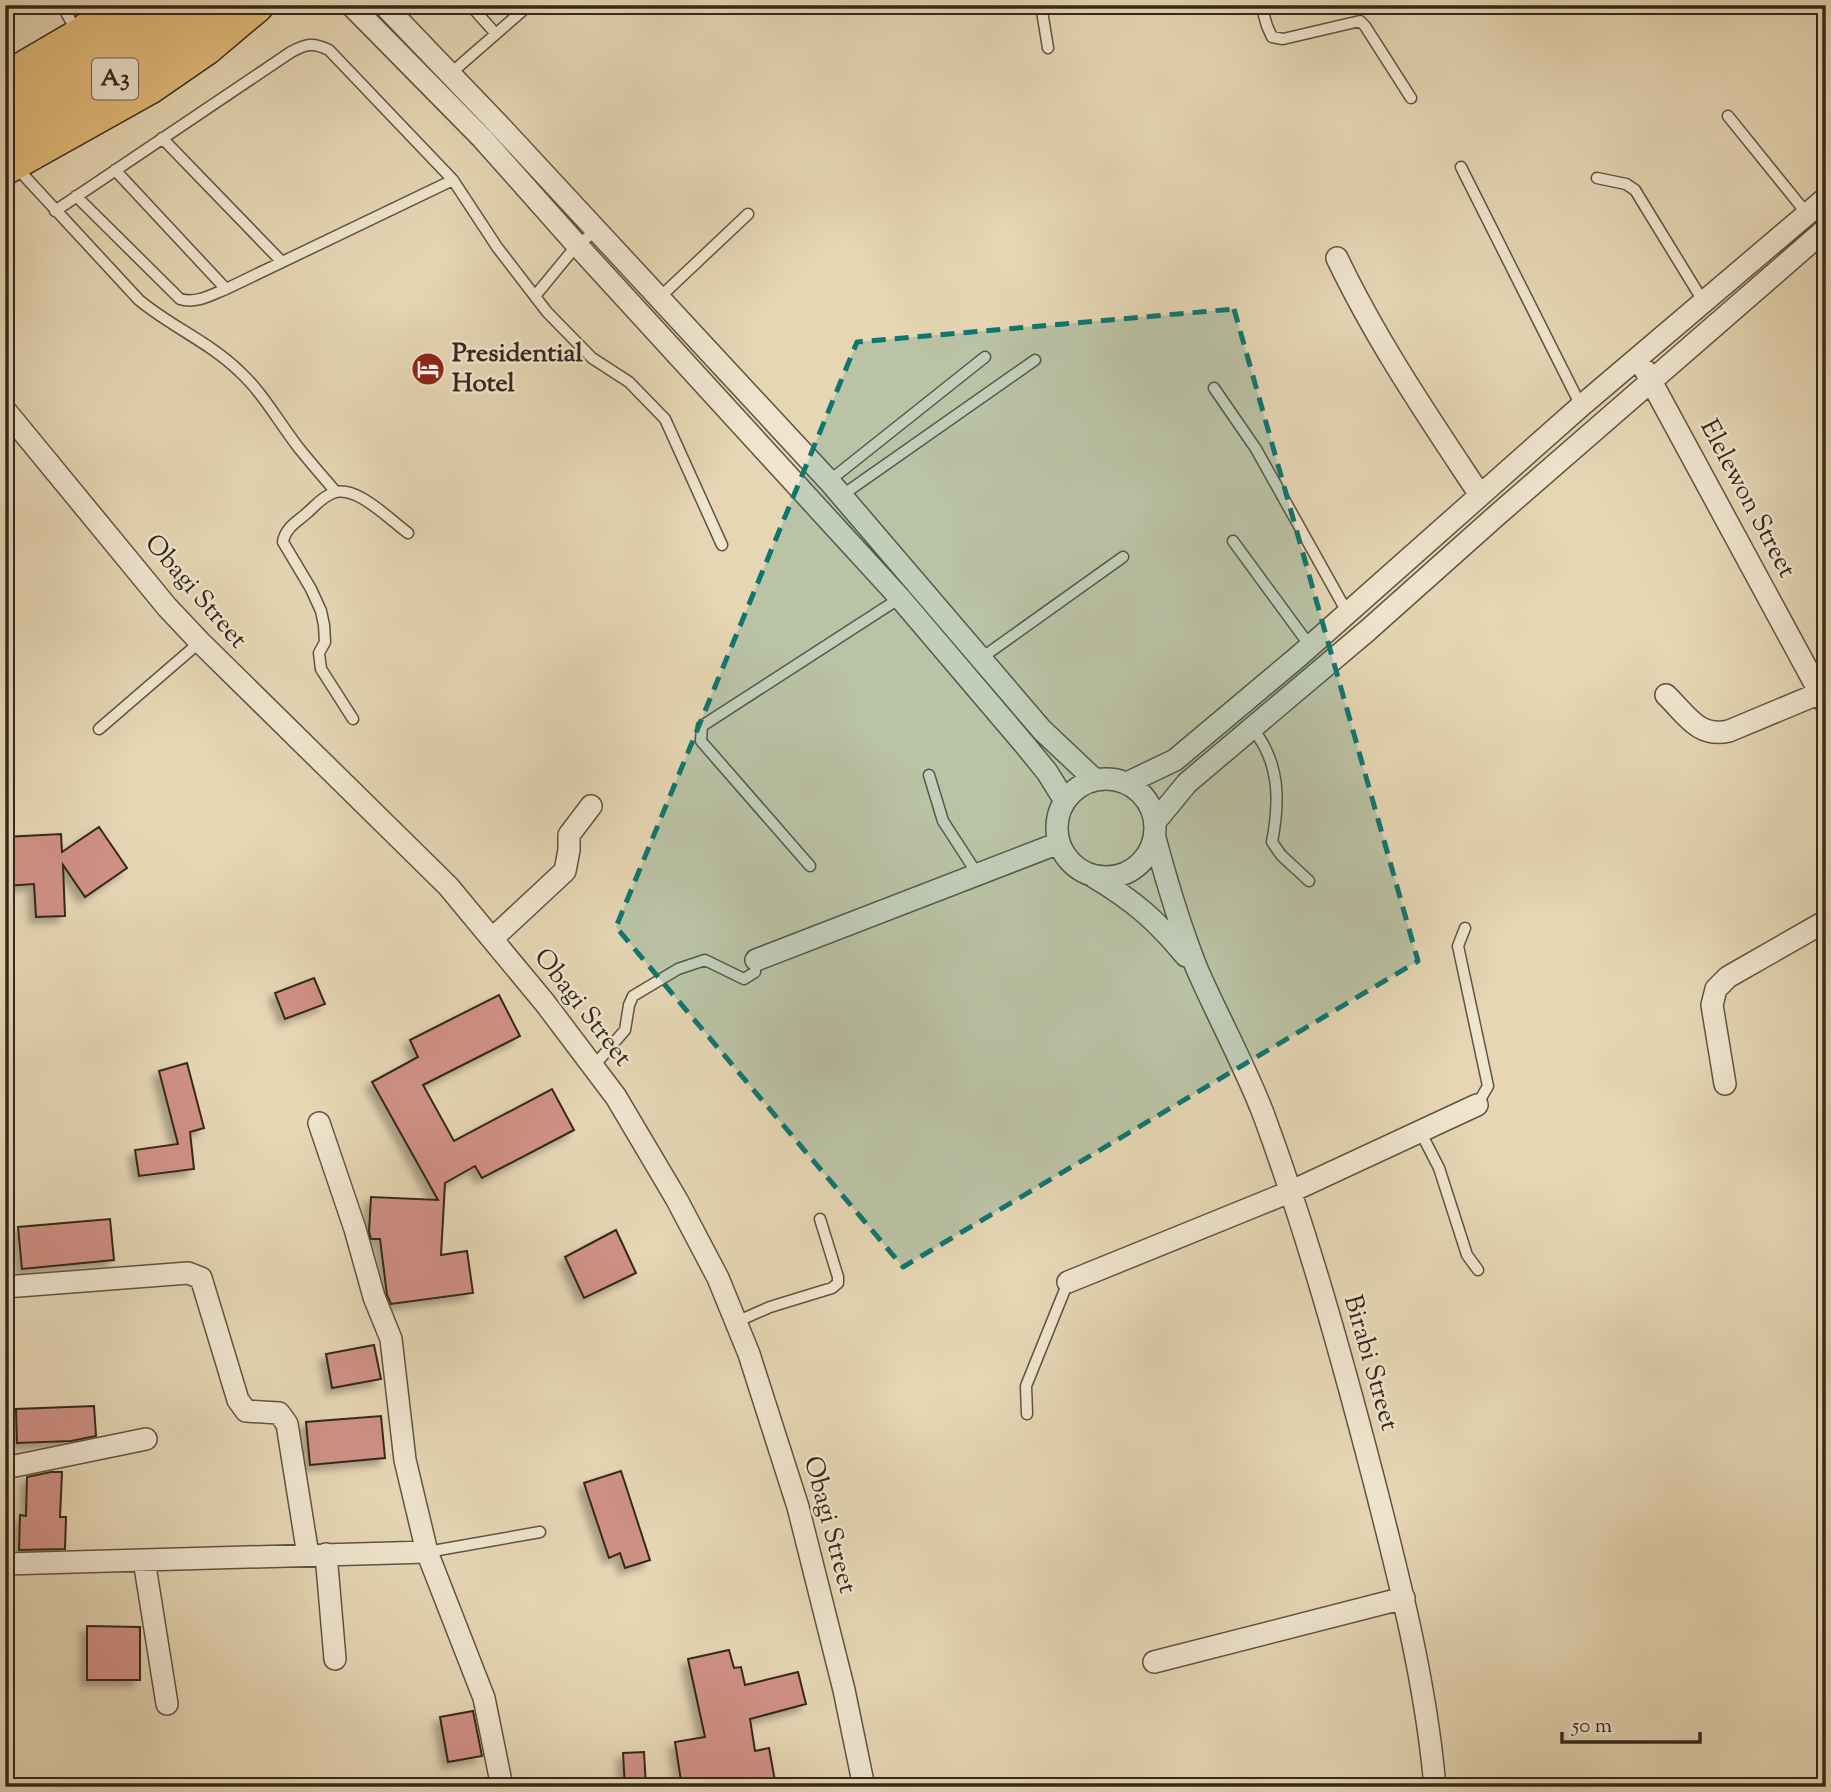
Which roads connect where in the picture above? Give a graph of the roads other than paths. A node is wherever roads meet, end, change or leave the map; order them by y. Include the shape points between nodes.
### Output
1 (62, 5) edge
2 (120, 5) edge
3 (170, 5) edge
4 (218, 5) edge
5 (256, 5) edge
6 (351, 5) edge
7 (384, 5) edge
8 (470, 5) edge
9 (529, 5) edge
10 (1041, 5) edge
11 (1261, 5) edge
12 (1817, 5) edge
13 (1826, 10) edge
14 (496, 34) junction
15 (79, 37) junction
16 (1048, 48) dead end
17 (450, 74) junction
18 (5, 80) edge
19 (1411, 98) dead end
20 (5, 115) edge
21 (1728, 116) dead end
22 (490, 131) junction
23 (162, 138) junction
24 (7, 157) edge
25 (1461, 167) dead end
26 (115, 170) junction
27 (1597, 178) dead end
28 (453, 180) junction
29 (76, 196) junction
30 (1826, 198) edge
31 (55, 211) junction
32 (748, 214) dead end
33 (1808, 215) junction
34 (1826, 229) edge
35 (596, 230) junction
36 (577, 245) junction
37 (1337, 258) dead end
38 (281, 261) junction
39 (226, 289) junction
40 (535, 296) junction
41 (659, 298) junction
42 (1703, 301) junction
43 (985, 358) dead end
44 (1639, 358) junction
45 (1035, 360) dead end
46 (1652, 382) junction
47 (1214, 388) dead end
48 (1581, 406) junction
49 (5, 410) edge
50 (835, 488) junction
51 (336, 492) junction
52 (1480, 495) junction
53 (408, 533) dead end
54 (1233, 541) dead end
55 (722, 545) dead end
56 (1123, 557) dead end
57 (900, 598) junction
58 (1347, 612) junction
59 (200, 642) junction
60 (1310, 646) junction
61 (980, 659) junction
62 (1666, 695) dead end
63 (1823, 698) edge
64 (353, 719) dead end
65 (1252, 728) junction
66 (99, 729) dead end
67 (929, 775) dead end
68 (1095, 780) junction
69 (1127, 783) junction
70 (1065, 801) junction
71 (591, 806) dead end
72 (1155, 830) junction
73 (1059, 844) junction
74 (810, 866) dead end
75 (978, 875) junction
76 (1093, 876) junction
77 (1309, 881) dead end
78 (1826, 921) edge
79 (1465, 928) dead end
80 (492, 939) junction
81 (756, 960) joint
82 (1198, 971) junction
83 (593, 1067) junction
84 (1725, 1084) dead end
85 (1477, 1105) joint
86 (320, 1123) dead end
87 (1420, 1132) junction
88 (1292, 1191) junction
89 (820, 1219) dead end
90 (1478, 1270) dead end
91 (1068, 1282) joint
92 (5, 1287) edge
93 (736, 1322) junction
94 (1027, 1414) dead end
95 (146, 1439) dead end
96 (5, 1468) edge
97 (540, 1532) dead end
98 (428, 1552) junction
99 (317, 1555) junction
100 (144, 1560) junction
101 (5, 1563) edge
102 (1404, 1598) junction
103 (335, 1660) dead end
104 (1154, 1662) dead end
105 (167, 1704) dead end
106 (502, 1787) edge
107 (864, 1787) edge
108 (1435, 1787) edge

1 - 15 lane
2 - 15 main road
3 - 20 highway, A3
4 - 24 highway, A3
5 - 24 main road via 148,87
6 - 22 street
7 - 17 street
8 - 14 lane
9 - 14 lane
10 - 16 lane
11 - 19 lane via 1272,37 1360,22
12 - 13 lane
14 - 17 lane
15 - 18 main road
17 - 22 street
21 - 33 lane
22 - 35 street
22 - 36 street
23 - 26 lane
23 - 28 lane via 291,52 318,44
23 - 38 lane
24 - 31 lane
25 - 48 lane
26 - 29 lane
26 - 39 lane
27 - 42 lane via 1635,190
28 - 38 lane
28 - 40 lane
29 - 31 lane
29 - 39 lane via 180,299 199,300
30 - 33 street
31 - 51 lane via 139,300 239,370
32 - 41 lane
33 - 42 street
34 - 46 street
35 - 36 lane
35 - 41 street
36 - 40 lane
36 - 57 street
37 - 52 street via 1399,372
38 - 39 lane
40 - 55 lane via 592,358 629,382 665,419
41 - 50 street
42 - 44 street
43 - 50 lane
44 - 46 street, Elelewon Street
44 - 48 street
45 - 50 lane
46 - 63 street, Elelewon Street
46 - 65 street
47 - 58 lane via 1256,449
48 - 52 street
49 - 59 street, Obagi Street
50 - 61 street
51 - 53 lane via 361,497
51 - 64 lane via 284,533 283,541 321,611 325,642 319,653 321,669
52 - 58 street
54 - 60 lane
56 - 61 lane
57 - 70 street via 1047,772
57 - 74 lane via 702,726 701,741
58 - 60 street
59 - 66 lane
59 - 80 street, Obagi Street via 448,886
60 - 69 street via 1175,760
61 - 68 street via 1042,730
62 - 63 street via 1704,731 1718,733
65 - 72 street via 1187,783
65 - 77 lane via 1272,761 1278,796 1272,842
67 - 75 lane via 943,821
68 - 69 street
68 - 70 street via 1083,784
69 - 72 street via 1150,806
70 - 73 street via 1057,822
71 - 80 street via 569,835 565,871
72 - 76 street via 1149,854 1138,866 1124,875
72 - 82 street via 1173,908
73 - 75 street
73 - 76 street via 1066,858
75 - 81 street
76 - 82 street via 1156,921
78 - 84 street via 1728,977 1716,989 1712,1005
79 - 85 lane via 1458,946 1488,1086
80 - 83 street, Obagi Street
81 - 83 lane via 755,972 744,979 705,960 678,969 633,996 625,1030
82 - 88 street, Birabi Street via 1257,1098
83 - 93 street, Obagi Street via 677,1200
85 - 87 street
86 - 98 street via 391,1339 405,1460
87 - 88 street
87 - 90 lane via 1443,1178 1467,1255
88 - 91 street
88 - 102 street, Birabi Street
89 - 93 lane via 838,1283
91 - 94 lane via 1026,1386
92 - 99 street via 188,1273 201,1278 237,1400 246,1411 279,1413 287,1424
93 - 107 street, Obagi Street via 798,1507
95 - 96 street
97 - 98 lane
98 - 99 street
98 - 106 street via 484,1698
99 - 100 street
99 - 103 street
100 - 101 street
100 - 105 street
102 - 104 street
102 - 108 street, Birabi Street

